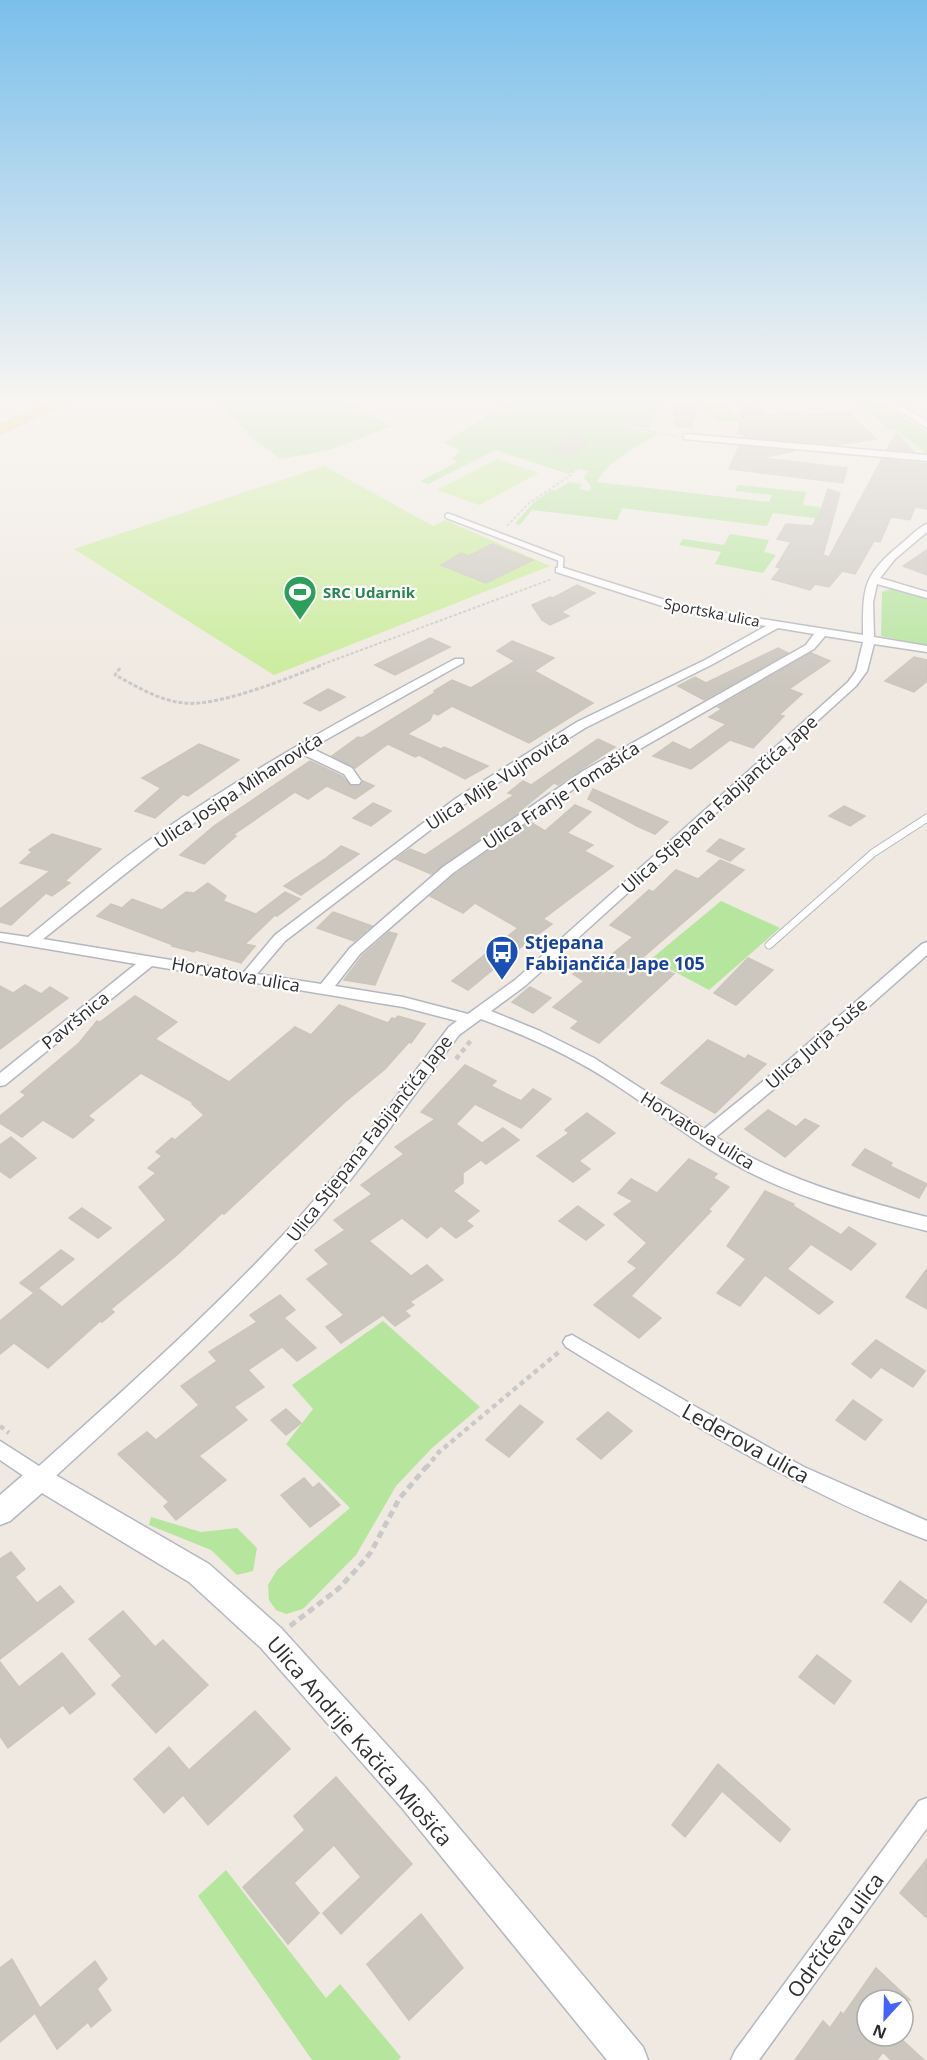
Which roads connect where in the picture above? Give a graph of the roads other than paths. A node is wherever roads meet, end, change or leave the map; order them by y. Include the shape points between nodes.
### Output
1 (448, 516) dead end
2 (927, 527) edge
3 (565, 571) joint
4 (873, 579) junction
5 (927, 595) edge
6 (776, 625) junction
7 (821, 633) junction
8 (868, 641) junction
9 (927, 649) edge
10 (459, 661) dead end
11 (300, 748) junction
12 (355, 781) dead end
13 (927, 818) edge
14 (0, 937) edge
15 (32, 941) junction
16 (769, 945) dead end
17 (927, 946) edge
18 (150, 960) junction
19 (248, 976) junction
20 (325, 989) junction
21 (475, 1016) junction
22 (0, 1081) edge
23 (704, 1138) junction
24 (926, 1223) edge
25 (572, 1342) road end
26 (0, 1449) edge
27 (40, 1478) junction
28 (0, 1512) edge
29 (927, 1531) edge
30 (927, 1809) edge
31 (630, 2060) edge
32 (744, 2060) edge

1 - 3 lane via 561,559
2 - 4 street
3 - 6 street, Sportska ulica via 685,610
4 - 5 street
4 - 8 street, Ulica Stjepana Fabijančića Jape
6 - 7 street, Sportska ulica
6 - 19 street, Ulica Mije Vujnovića via 581,725 459,802 280,938
7 - 8 street, Sportska ulica
7 - 20 street, Ulica Franje Tomašića via 810,647 587,774 448,870 355,951
8 - 9 street, Sportska ulica
8 - 21 street, Ulica Stjepana Fabijančića Jape via 865,664 852,684 520,983
10 - 11 street, Ulica Josipa Mihanovića
11 - 12 street via 348,771
11 - 15 street, Ulica Josipa Mihanovića via 162,837
13 - 16 lane via 873,853
14 - 15 street, Horvatova ulica
15 - 18 street, Horvatova ulica
17 - 23 street, Ulica Jurja Suše
18 - 19 street, Horvatova ulica
18 - 22 street, Pavršnica
19 - 20 street, Horvatova ulica
20 - 21 street, Horvatova ulica
21 - 23 street, Horvatova ulica via 525,1029 622,1081
21 - 27 street, Ulica Stjepana Fabijančića Jape via 454,1031 291,1238 172,1358
23 - 24 street, Horvatova ulica via 770,1175 842,1202
25 - 29 street, Lederova ulica via 796,1473
26 - 27 street
27 - 28 main road, Ulica Stjepana Fabijančića Jape
27 - 31 main road, Ulica Andrije Kačića Miošića via 199,1573 271,1638 413,1797
30 - 32 street, Odrčićeva ulica

